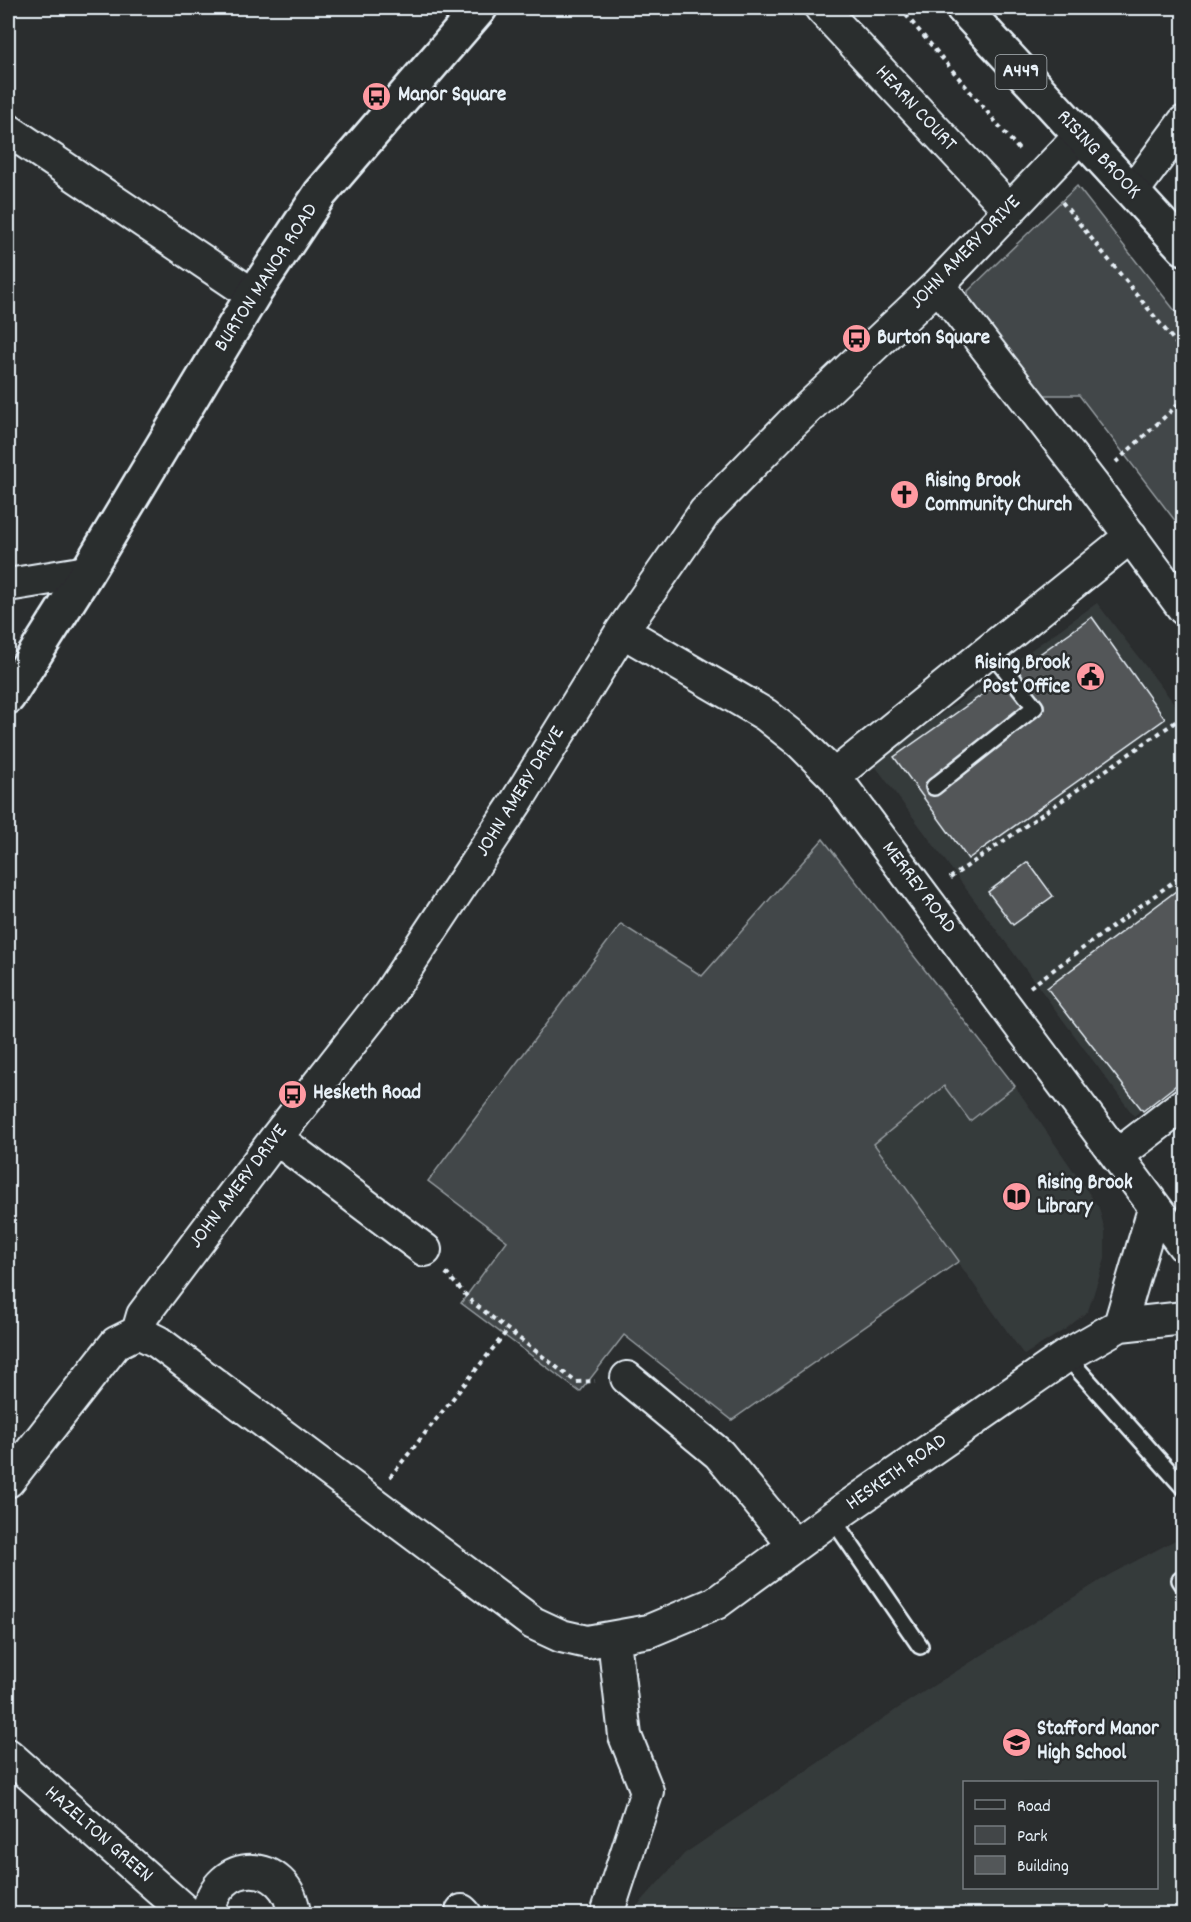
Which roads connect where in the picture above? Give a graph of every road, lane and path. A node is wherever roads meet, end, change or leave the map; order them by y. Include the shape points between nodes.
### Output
1 (480, 8) edge
2 (821, 8) edge
3 (963, 8) edge
4 (1184, 122) edge
5 (8, 130) edge
6 (1079, 137) junction
7 (1133, 192) junction
8 (1010, 210) junction
9 (1184, 248) edge
10 (938, 285) junction
11 (253, 295) junction
12 (1184, 399) edge
13 (1092, 484) junction
14 (1131, 536) junction
15 (87, 572) junction
16 (8, 585) edge
17 (1184, 609) edge
18 (621, 631) junction
19 (990, 650) junction
20 (8, 697) edge
21 (1184, 716) edge
22 (834, 776) junction
23 (934, 787) dead end
24 (1184, 874) edge
25 (923, 896) junction
26 (1005, 1005) junction
27 (1184, 1104) edge
28 (276, 1138) junction
29 (1118, 1155) junction
30 (1154, 1209) junction
31 (1184, 1246) edge
32 (425, 1250) joint
33 (1184, 1318) edge
34 (1120, 1325) junction
35 (508, 1331) junction
36 (138, 1332) junction
37 (1066, 1356) junction
38 (627, 1378) joint
39 (8, 1481) edge
40 (1184, 1488) edge
41 (370, 1501) junction
42 (832, 1518) junction
43 (794, 1545) junction
44 (614, 1639) junction
45 (920, 1646) dead end
46 (8, 1755) edge
47 (188, 1914) edge
48 (208, 1914) edge
49 (294, 1914) edge
50 (607, 1914) edge

1 - 11 main road, BURTON MANOR ROAD via 320,194
2 - 8 street, HEARN COURT
3 - 6 main road, RISING BROOK / A449
4 - 7 street
5 - 11 street
6 - 7 main road, RISING BROOK / A449
6 - 8 street, JOHN AMERY DRIVE
7 - 9 main road, RISING BROOK / A449
8 - 10 street, JOHN AMERY DRIVE
10 - 13 street
10 - 18 street, JOHN AMERY DRIVE via 792,423 705,512
11 - 15 main road, BURTON MANOR ROAD
12 - 13 path
13 - 14 street
14 - 17 street
14 - 19 street
15 - 16 street
15 - 20 main road, BURTON MANOR ROAD
18 - 22 street, MERREY ROAD via 766,715
18 - 28 street, JOHN AMERY DRIVE via 517,801 389,994
19 - 22 street
19 - 23 lane via 1035,706
21 - 25 path
22 - 25 street, MERREY ROAD
24 - 26 path
25 - 26 street, MERREY ROAD
26 - 29 street, MERREY ROAD
27 - 29 street
28 - 32 street
28 - 36 street, JOHN AMERY DRIVE via 143,1315
29 - 30 street, MERREY ROAD
30 - 31 street, MERREY ROAD
30 - 34 street
32 - 35 path via 472,1302
33 - 34 street, HESKETH ROAD
34 - 37 street, HESKETH ROAD
35 - 38 path via 576,1382
35 - 41 path
36 - 39 street via 116,1342
36 - 41 street, HESKETH ROAD via 158,1342
37 - 40 lane
37 - 42 street, HESKETH ROAD
38 - 43 street via 719,1454
41 - 44 street, HESKETH ROAD via 533,1623 587,1642
42 - 43 street, HESKETH ROAD
42 - 45 lane
43 - 44 street, HESKETH ROAD via 716,1603 649,1631
44 - 50 street via 626,1736 646,1791
46 - 47 street, HAZELTON GREEN
48 - 49 street via 217,1886 243,1871 258,1871 276,1878 286,1889

